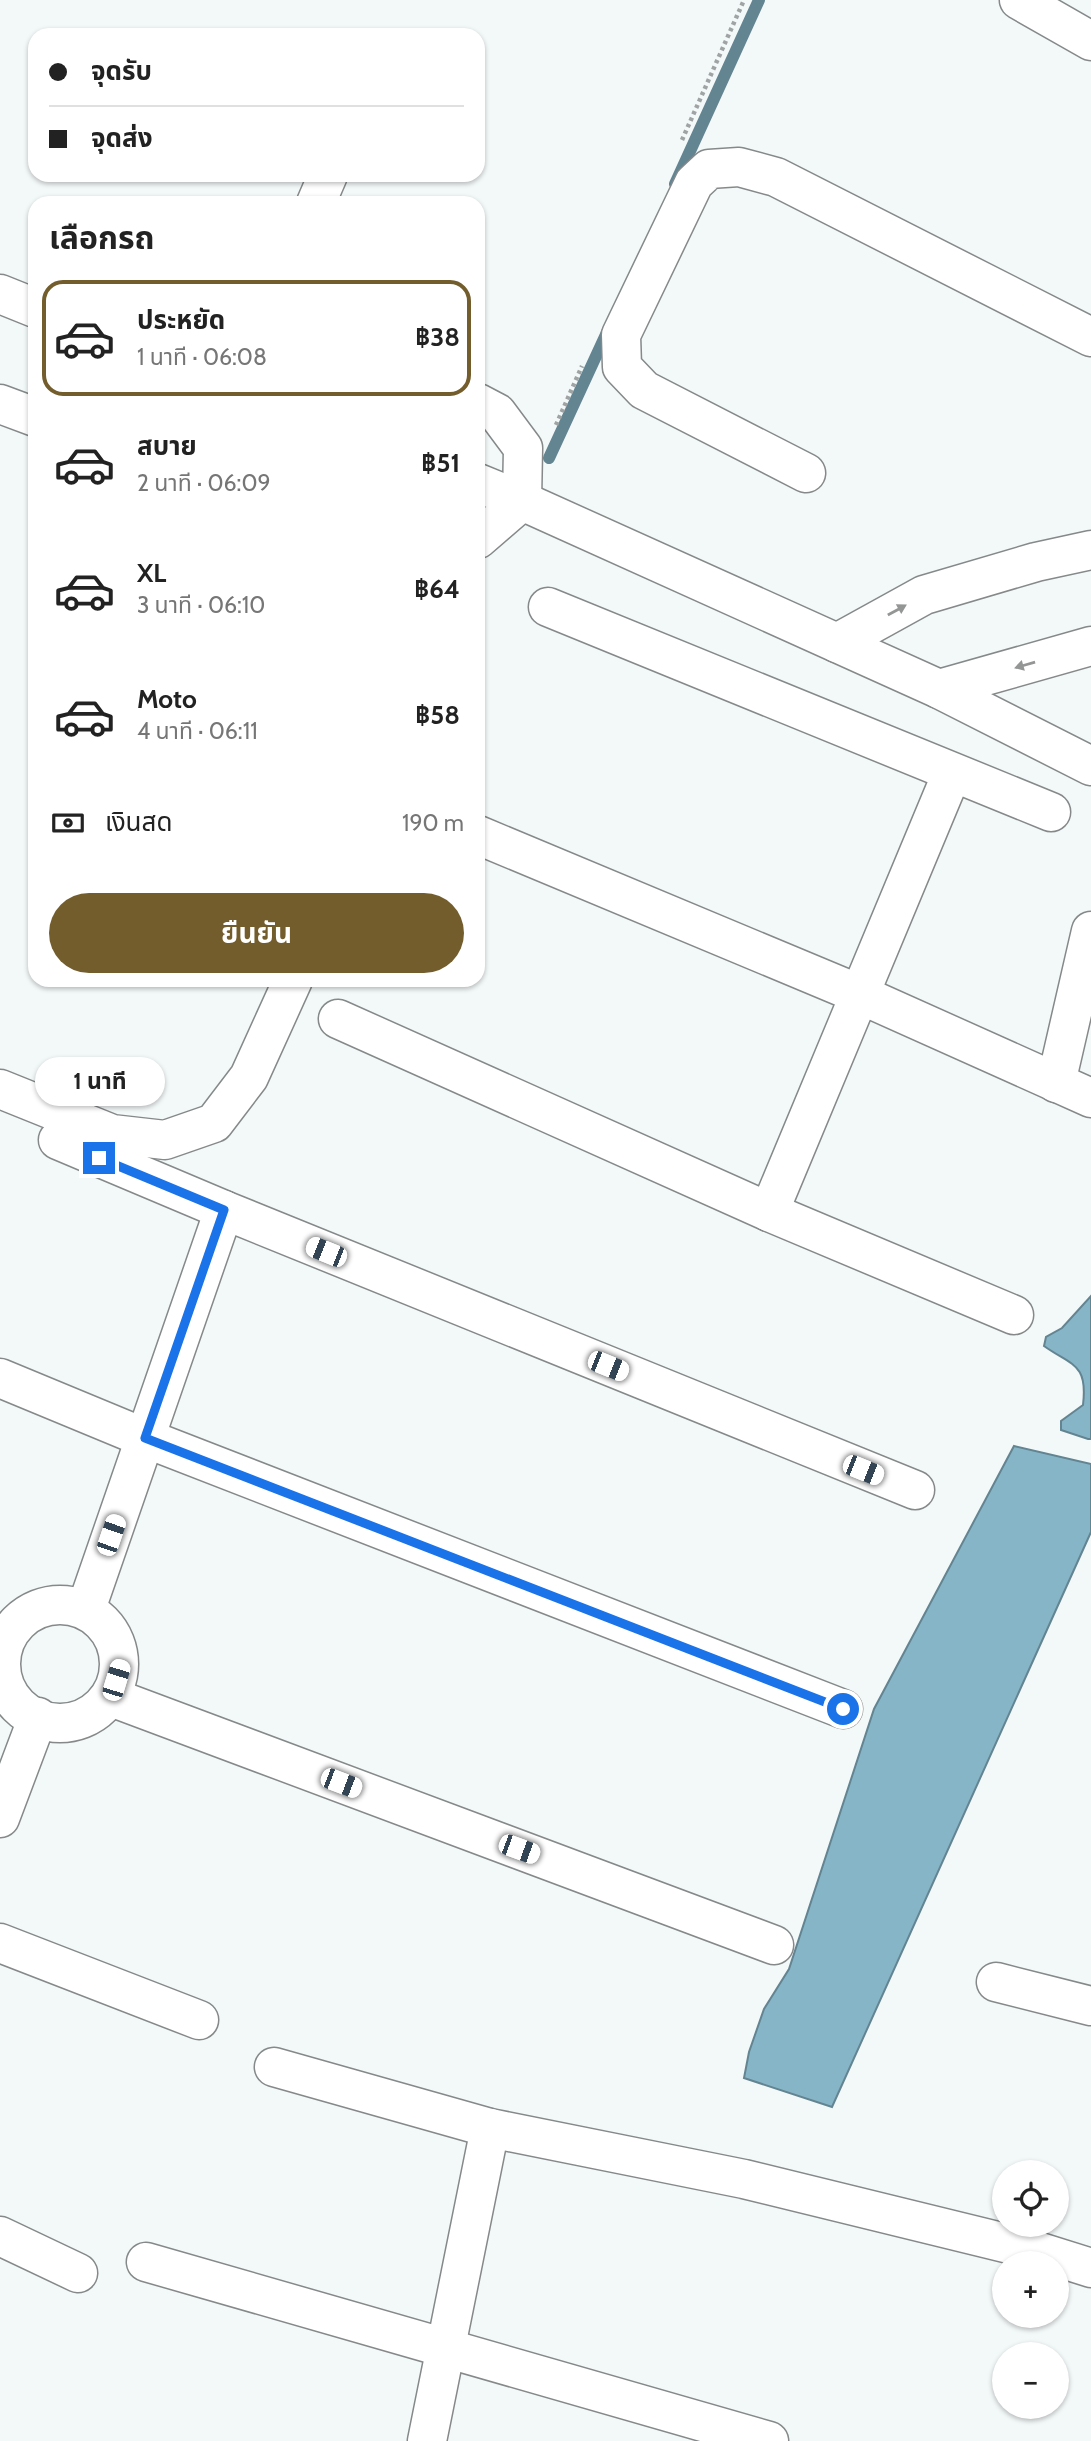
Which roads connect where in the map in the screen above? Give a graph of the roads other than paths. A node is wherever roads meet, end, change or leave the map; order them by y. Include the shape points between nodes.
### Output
1 (1019, 0) edge
2 (1091, 41) edge
3 (0, 294) edge
4 (28, 305) edge
5 (1091, 337) edge
6 (0, 404) edge
7 (485, 407) edge
8 (28, 414) edge
9 (806, 473) dead end
10 (485, 486) edge
11 (522, 500) junction
12 (485, 533) edge
13 (1091, 550) edge
14 (548, 607) dead end
15 (837, 643) junction
16 (1091, 646) edge
17 (939, 688) junction
18 (1091, 766) edge
19 (952, 773) junction
20 (1051, 813) dead end
21 (485, 838) edge
22 (1091, 931) edge
23 (290, 987) edge
24 (859, 994) junction
25 (338, 1019) dead end
26 (1056, 1083) junction
27 (0, 1089) edge
28 (1091, 1098) edge
29 (0, 1116) edge
30 (224, 1210) junction
31 (769, 1212) junction
32 (1014, 1315) dead end
33 (0, 1378) edge
34 (145, 1438) junction
35 (915, 1490) dead end
36 (86, 1609) junction
37 (1, 1646) edge
38 (111, 1697) junction
39 (843, 1709) dead end
40 (38, 1717) junction
41 (0, 1818) edge
42 (0, 1943) edge
43 (774, 1945) dead end
44 (996, 1982) dead end
45 (1091, 2006) edge
46 (199, 2020) dead end
47 (274, 2067) dead end
48 (489, 2128) junction
49 (0, 2236) edge
50 (146, 2262) dead end
51 (1091, 2268) edge
52 (78, 2273) dead end
53 (446, 2349) junction
54 (427, 2441) edge
55 (769, 2441) edge

1 - 2 street
3 - 4 street
5 - 9 street via 776,177 739,167 709,169 694,183 621,335 622,367 643,390
6 - 8 street
7 - 11 street via 497,413 523,448
10 - 11 street
11 - 12 street
11 - 15 street
15 -> 13 street via 925,595
14 - 19 street
15 - 17 street
16 -> 17 street
17 - 18 street
19 - 20 street
19 - 24 street
21 - 24 street
22 - 26 street
23 - 27 street via 248,1077 214,1123 165,1140 112,1134
24 - 26 street
24 - 31 street
25 - 31 street
26 - 28 street
29 - 30 street
30 - 34 street
30 - 35 street
31 - 32 street
33 - 34 street
34 - 36 street
34 - 39 street
36 - 37 street via 51,1604 20,1618
36 - 38 street via 111,1632 121,1664
37 - 40 street via 1,1680 20,1709
38 - 40 street via 85,1719 51,1723
38 - 43 street
40 - 41 street
42 - 46 street
44 - 45 street
47 - 48 street
48 - 51 street via 744,2179
48 - 53 street
49 - 52 street
50 - 53 street
53 - 54 street
53 - 55 street

